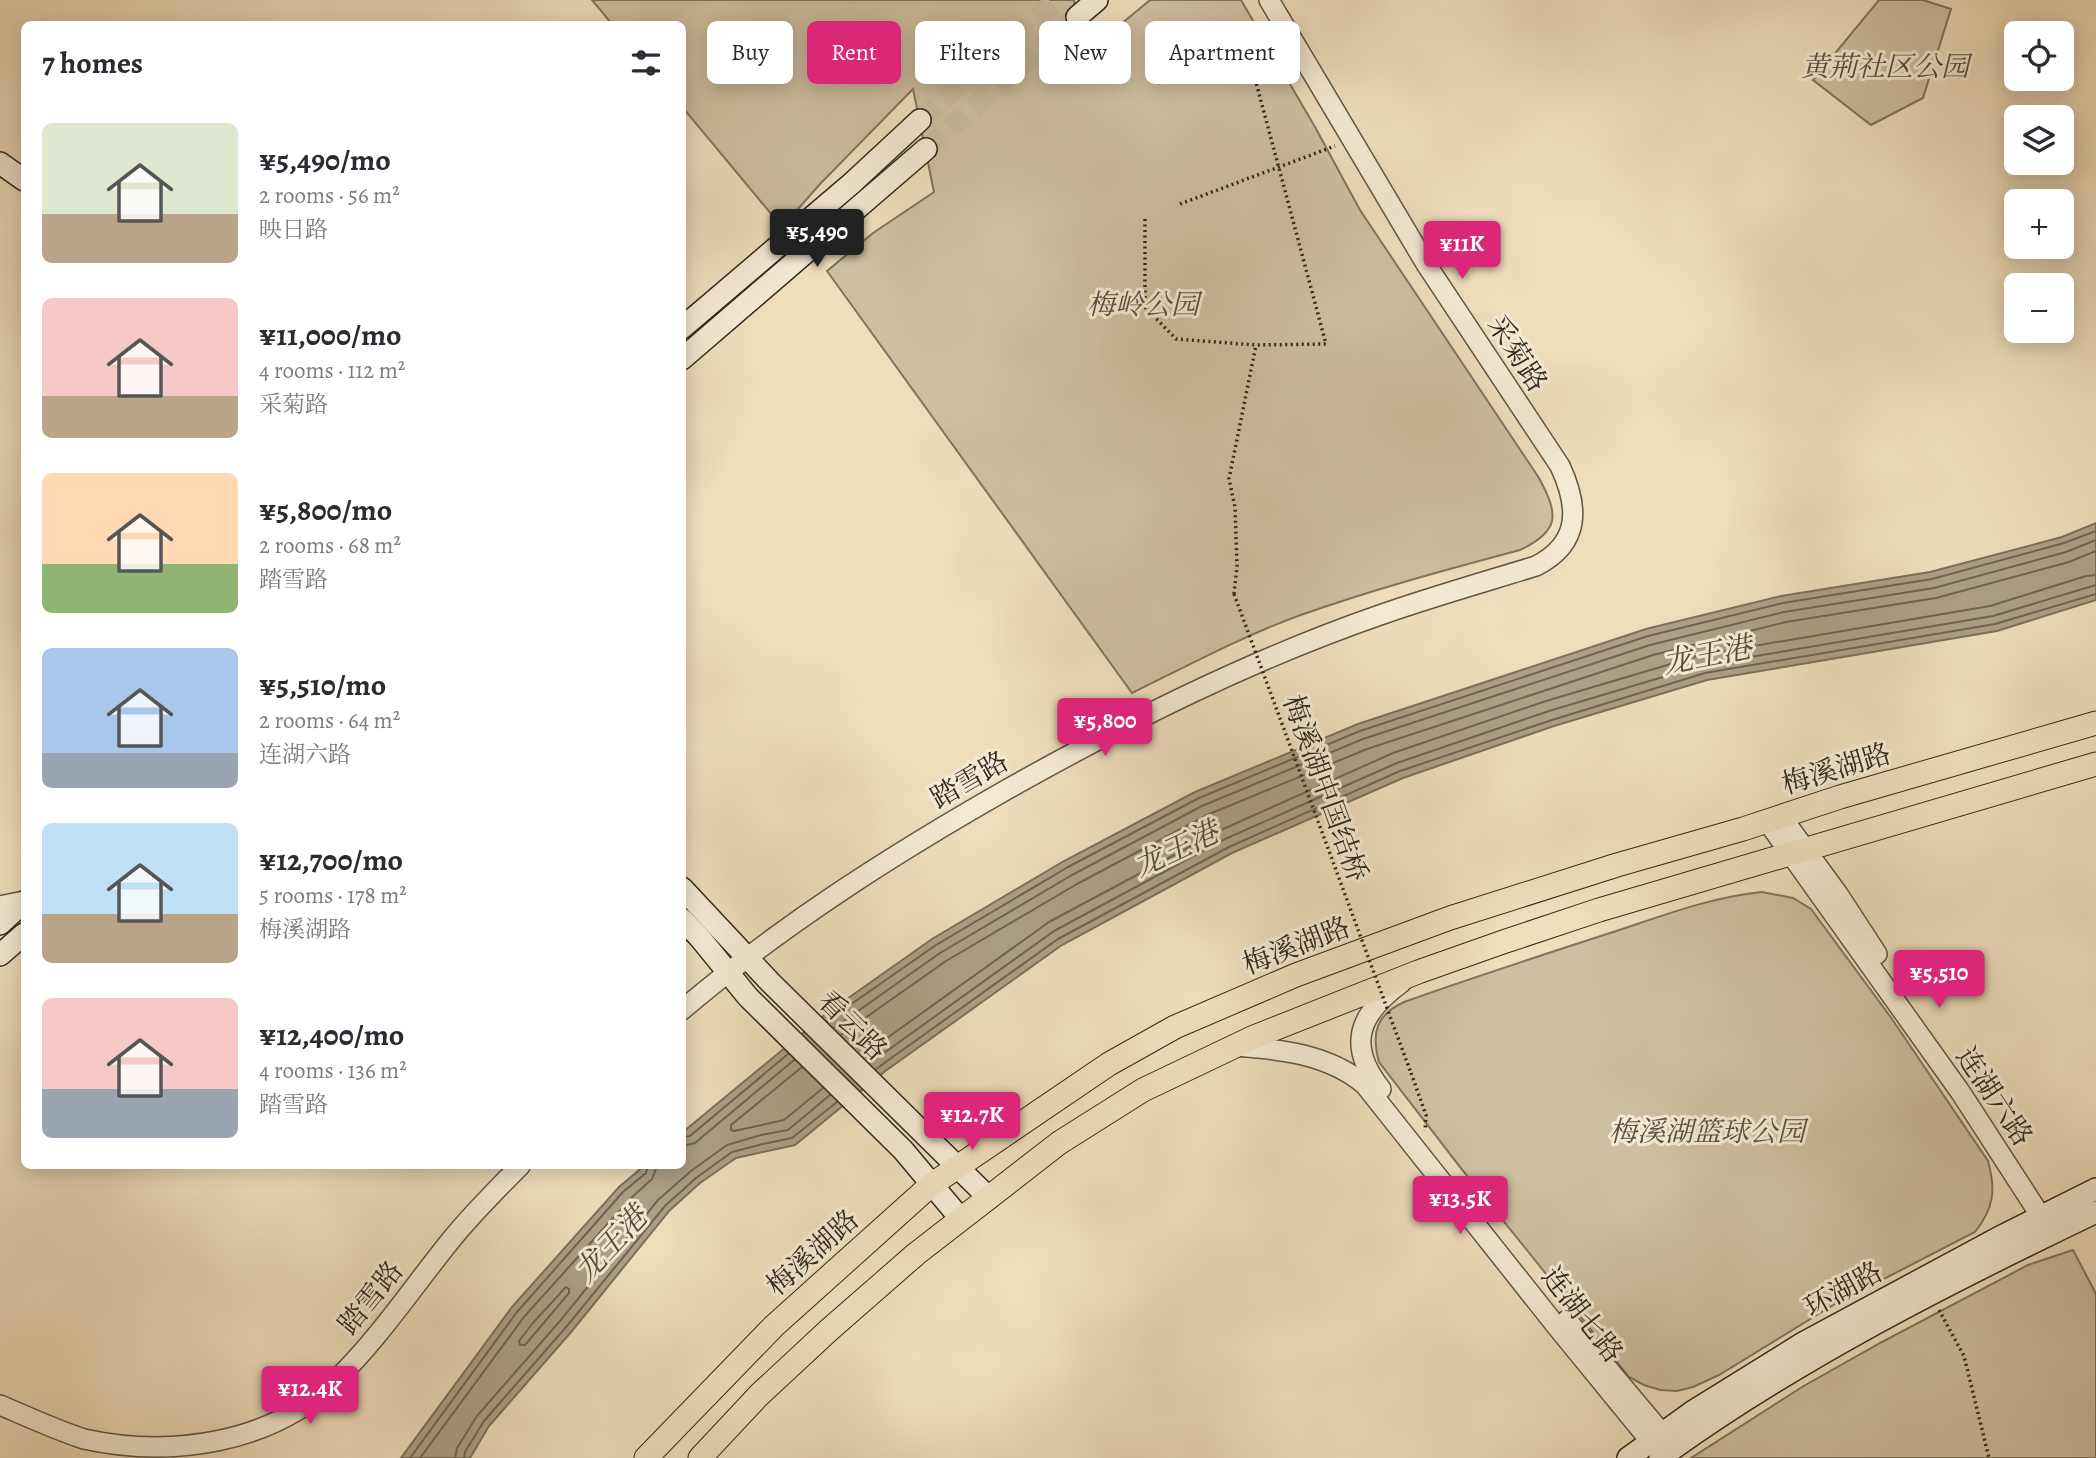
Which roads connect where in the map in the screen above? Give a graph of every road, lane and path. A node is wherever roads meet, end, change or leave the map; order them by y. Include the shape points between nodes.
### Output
1 (1097, 0) edge
2 (1258, 0) edge
3 (1269, 0) edge
4 (1077, 17) tunnel mouth
5 (1256, 84) edge
6 (920, 120) tunnel mouth
7 (1343, 143) junction
8 (926, 149) tunnel mouth
9 (0, 163) edge
10 (1278, 167) junction
11 (0, 178) edge
12 (21, 178) edge
13 (21, 193) edge
14 (1180, 204) dead end
15 (1145, 219) dead end
16 (686, 325) edge
17 (1256, 345) junction
18 (686, 356) edge
19 (1547, 555) junction
20 (2096, 723) edge
21 (2096, 764) edge
22 (1774, 819) junction
23 (1798, 852) junction
24 (686, 892) edge
25 (21, 902) edge
26 (21, 904) edge
27 (0, 906) edge
28 (0, 924) edge
29 (686, 924) edge
30 (21, 937) edge
31 (745, 953) junction
32 (0, 955) edge
33 (725, 969) junction
34 (1418, 972) junction
35 (686, 995) edge
36 (686, 1006) edge
37 (1234, 1046) junction
38 (1421, 1140) junction
39 (958, 1167) junction
40 (504, 1169) edge
41 (517, 1169) edge
42 (931, 1185) junction
43 (2096, 1189) edge
44 (989, 1198) junction
45 (2096, 1212) edge
46 (960, 1218) junction
47 (2051, 1223) junction
48 (1932, 1295) junction
49 (0, 1396) edge
50 (0, 1405) edge
51 (1662, 1448) edge
52 (646, 1458) edge
53 (700, 1458) edge
54 (1628, 1458) edge
55 (1989, 1458) edge

1 - 4 main road
2 - 7 street, 采菊路
3 - 19 street, 采菊路 via 1426,264 1560,466 1574,515 1567,540
5 - 10 path
6 - 16 main road
7 - 10 path
7 - 19 street, 采菊路 via 1418,269 1561,487 1564,526
8 - 18 main road
9 - 12 main road
10 - 14 path
10 - 17 path via 1326,344
11 - 13 main road
15 - 17 path via 1145,307 1176,339
17 - 38 path, 梅溪湖中国结桥, bridge via 1229,479 1235,519 1234,594 1412,1073 1426,1115
19 - 31 street, 踏雪路 via 1536,566 1326,635 1097,739 941,827
20 - 22 main road, 梅溪湖路
21 - 23 main road
22 - 23 street, 连湖六路
22 - 39 main road, 梅溪湖路 via 1450,918 1246,996 1175,1027 1110,1064
23 - 34 main road via 1599,910
23 - 47 street, 连湖六路
24 - 31 main road, 看云路
25 - 27 street
26 - 28 main road
29 - 33 main road
30 - 32 main road
31 - 33 street, 踏雪路
31 - 39 main road, 看云路
33 - 35 street, 踏雪路
33 - 36 street, 踏雪路
33 - 42 main road via 903,1150
34 - 37 main road
34 - 38 street, 连湖七路 via 1373,1007 1365,1020 1362,1049 1371,1077
37 - 44 main road via 1143,1090 1059,1143
37 - 51 street, 连湖七路 via 1309,1057 1343,1069 1365,1085 1556,1327
38 - 51 street, 连湖七路
39 - 42 main road, 梅溪湖路
39 - 44 main road, 看云路
40 - 49 street, 踏雪路 via 329,1374 266,1418 234,1431 182,1441 135,1439 89,1431
41 - 50 street, 踏雪路 via 454,1236 336,1380 316,1398 269,1426 234,1440 181,1451 134,1449 85,1440
42 - 46 main road
42 - 52 main road, 梅溪湖路 via 774,1326
43 - 47 main road, 环湖路
44 - 46 main road
45 - 47 main road, 环湖路
46 - 53 main road via 829,1330
47 - 48 main road, 环湖路
47 - 51 main road, 环湖路 via 1803,1343 1759,1369
48 - 51 main road, 环湖路
48 - 55 path via 1964,1356
51 - 54 main road, 环湖路

